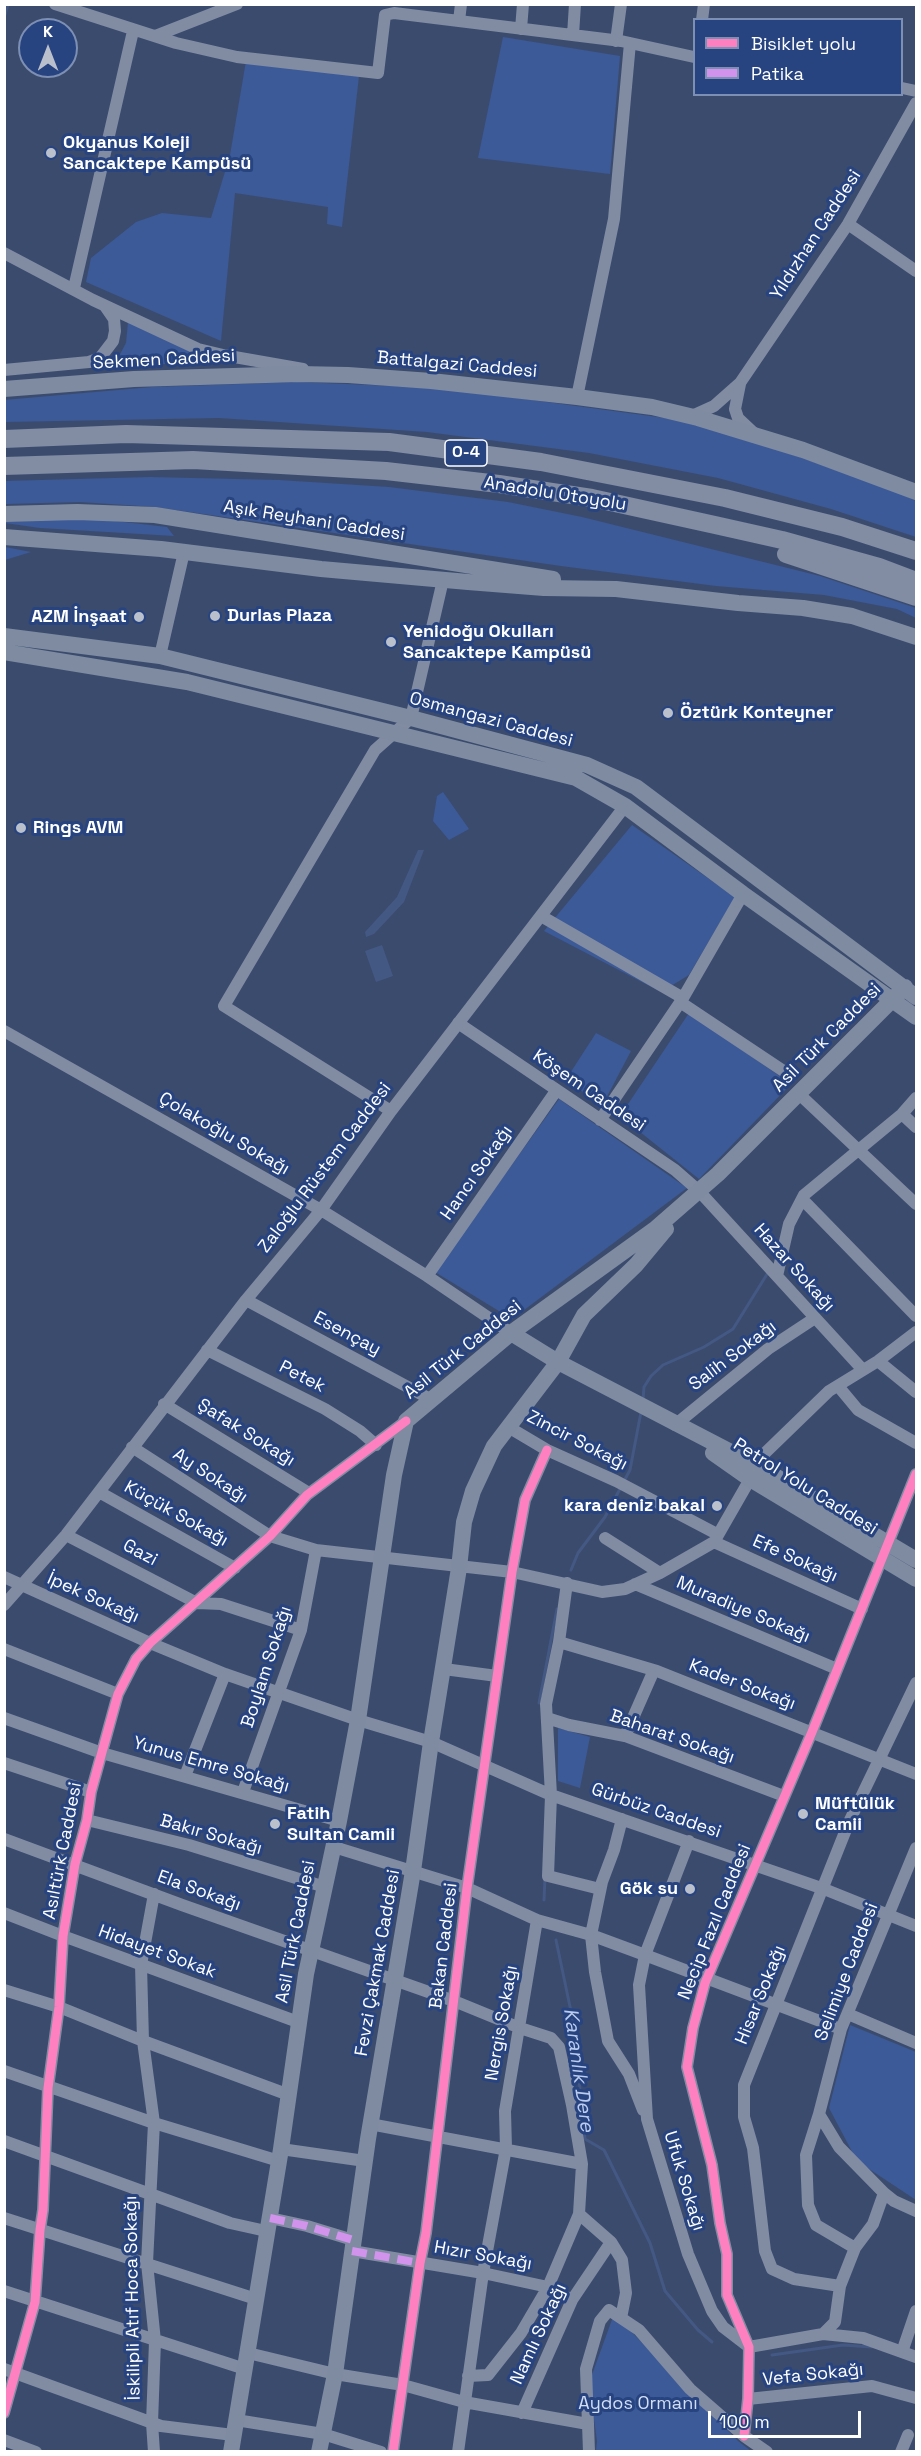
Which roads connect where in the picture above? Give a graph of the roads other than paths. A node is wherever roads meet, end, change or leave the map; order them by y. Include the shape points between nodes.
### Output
1 (55, 4) edge
2 (237, 4) edge
3 (461, 4) edge
4 (523, 4) edge
5 (575, 4) edge
6 (621, 4) edge
7 (459, 21) junction
8 (521, 29) junction
9 (133, 31) junction
10 (573, 35) junction
11 (155, 36) junction
12 (616, 41) junction
13 (630, 43) junction
14 (693, 57) edge
15 (916, 103) edge
16 (848, 224) junction
17 (4, 253) edge
18 (916, 271) edge
19 (74, 288) junction
20 (93, 300) junction
21 (4, 370) edge
22 (326, 375) junction
23 (740, 383) junction
24 (4, 389) edge
25 (577, 397) junction
26 (692, 416) junction
27 (756, 435) junction
28 (4, 439) edge
29 (4, 466) edge
30 (916, 492) edge
31 (645, 509) junction
32 (4, 514) edge
33 (4, 537) edge
34 (916, 551) edge
35 (184, 552) junction
36 (443, 580) junction
37 (916, 581) edge
38 (616, 589) junction
39 (916, 597) edge
40 (4, 636) edge
41 (916, 637) edge
42 (4, 652) edge
43 (160, 656) junction
44 (411, 718) junction
45 (397, 732) junction
46 (625, 806) junction
47 (743, 894) junction
48 (541, 916) junction
49 (905, 995) edge
50 (681, 1000) junction
51 (916, 1017) edge
52 (458, 1023) junction
53 (4, 1031) edge
54 (791, 1076) dead end
55 (556, 1091) junction
56 (798, 1093) junction
57 (916, 1098) edge
58 (390, 1111) junction
59 (902, 1114) junction
60 (600, 1120) junction
61 (916, 1127) edge
62 (855, 1147) junction
63 (699, 1191) junction
64 (802, 1199) junction
65 (916, 1204) edge
66 (321, 1210) junction
67 (776, 1275) junction
68 (427, 1276) junction
69 (576, 1287) junction
70 (246, 1300) junction
71 (584, 1315) junction
72 (916, 1316) edge
73 (815, 1318) junction
74 (916, 1332) edge
75 (511, 1333) junction
76 (207, 1350) junction
77 (561, 1356) junction
78 (878, 1361) junction
79 (863, 1370) junction
80 (838, 1386) junction
81 (916, 1392) edge
82 (432, 1400) junction
83 (164, 1404) junction
84 (406, 1421) junction
85 (675, 1425) junction
86 (510, 1428) junction
87 (916, 1443) edge
88 (376, 1445) junction
89 (132, 1447) junction
90 (547, 1450) junction
91 (754, 1472) junction
92 (916, 1474) edge
93 (621, 1484) joint
94 (99, 1492) junction
95 (309, 1493) junction
96 (66, 1535) junction
97 (270, 1536) junction
98 (605, 1538) dead end
99 (716, 1538) junction
100 (316, 1550) junction
101 (886, 1550) junction
102 (383, 1557) junction
103 (916, 1560) edge
104 (236, 1568) junction
105 (459, 1568) junction
106 (512, 1572) junction
107 (660, 1573) junction
108 (4, 1577) edge
109 (916, 1579) edge
110 (567, 1583) junction
111 (635, 1584) junction
112 (21, 1585) junction
113 (197, 1603) junction
114 (4, 1605) edge
115 (862, 1609) junction
116 (301, 1630) junction
117 (559, 1642) junction
118 (150, 1643) junction
119 (4, 1649) edge
120 (837, 1669) junction
121 (444, 1670) junction
122 (654, 1670) junction
123 (225, 1674) junction
124 (497, 1676) junction
125 (916, 1683) edge
126 (118, 1694) junction
127 (280, 1694) junction
128 (4, 1718) edge
129 (547, 1718) junction
130 (358, 1720) junction
131 (812, 1732) junction
132 (625, 1736) junction
133 (431, 1742) junction
134 (102, 1753) junction
135 (880, 1759) junction
136 (4, 1763) edge
137 (485, 1766) junction
138 (916, 1774) edge
139 (184, 1776) junction
140 (91, 1792) junction
141 (243, 1792) junction
142 (551, 1795) junction
143 (784, 1796) junction
144 (622, 1819) junction
145 (87, 1820) junction
146 (339, 1821) junction
147 (4, 1839) edge
148 (689, 1841) junction
149 (334, 1847) junction
150 (916, 1848) edge
151 (75, 1864) junction
152 (755, 1864) junction
153 (413, 1871) junction
154 (911, 1875) edge
155 (325, 1887) junction
156 (467, 1888) junction
157 (600, 1889) junction
158 (824, 1889) junction
159 (154, 1894) junction
160 (4, 1913) edge
161 (888, 1914) junction
162 (537, 1920) junction
163 (916, 1926) edge
164 (591, 1935) junction
165 (63, 1936) junction
166 (311, 1951) junction
167 (645, 1955) junction
168 (141, 1965) junction
169 (708, 1977) junction
170 (394, 1980) junction
171 (4, 1990) edge
172 (454, 2001) junction
173 (776, 2005) junction
174 (59, 2007) junction
175 (848, 2014) junction
176 (298, 2022) junction
177 (520, 2028) junction
178 (841, 2030) junction
179 (143, 2041) junction
180 (916, 2043) edge
181 (4, 2071) edge
182 (48, 2088) junction
183 (289, 2096) junction
184 (819, 2114) junction
185 (646, 2119) junction
186 (154, 2123) junction
187 (370, 2124) junction
188 (438, 2136) junction
189 (4, 2141) edge
190 (506, 2148) junction
191 (280, 2155) junction
192 (45, 2156) junction
193 (365, 2161) junction
194 (582, 2164) junction
195 (884, 2193) junction
196 (149, 2195) junction
197 (916, 2211) edge
198 (579, 2214) junction
199 (4, 2218) edge
200 (268, 2224) junction
201 (40, 2230) junction
202 (612, 2242) junction
203 (352, 2245) junction
204 (855, 2248) junction
205 (147, 2263) junction
206 (420, 2263) junction
207 (483, 2272) junction
208 (840, 2286) junction
209 (548, 2287) junction
210 (4, 2291) edge
211 (255, 2299) junction
212 (572, 2300) junction
213 (35, 2302) junction
214 (916, 2311) edge
215 (621, 2318) junction
216 (823, 2334) junction
217 (155, 2341) junction
218 (749, 2347) junction
219 (902, 2352) junction
220 (916, 2357) edge
221 (247, 2361) junction
222 (4, 2369) edge
223 (17, 2374) junction
224 (335, 2374) junction
225 (468, 2376) junction
226 (404, 2385) junction
227 (916, 2398) edge
228 (748, 2400) junction
229 (464, 2402) junction
230 (4, 2413) edge
231 (522, 2413) junction
232 (152, 2423) junction
233 (588, 2424) junction
234 (323, 2434) junction
235 (233, 2436) edge
236 (744, 2436) junction
237 (908, 2436) dead end
238 (4, 2440) edge
239 (36, 2451) edge
240 (154, 2451) edge
241 (319, 2451) edge
242 (381, 2451) edge
243 (393, 2451) edge
244 (458, 2451) edge
245 (590, 2451) edge
246 (767, 2451) edge
247 (901, 2451) edge

1 - 9 street
2 - 11 street
3 - 7 street
4 - 8 street
5 - 10 street
6 - 12 street
7 - 8 street
7 - 11 street via 385,15 378,73 237,57
8 - 10 street
9 - 11 street
9 - 19 street
10 - 12 street
12 - 13 street
13 - 14 street
13 - 25 street via 614,219
15 - 16 street, Yıldızhan Caddesi
16 - 18 street
16 - 23 street, Yıldızhan Caddesi
17 - 19 street, Battalgazi Caddesi
19 - 20 street, Battalgazi Caddesi
20 - 21 street via 107,308 114,319 113,342 100,358
20 - 22 street, Battalgazi Caddesi via 210,353
22 - 24 main road, Sekmen Caddesi via 134,379
22 - 25 main road, Battalgazi Caddesi via 431,381
23 - 26 street via 714,406
23 - 27 street via 735,409 738,418
25 - 26 main road, Battalgazi Caddesi
26 - 27 main road, Battalgazi Caddesi
27 - 30 main road, Battalgazi Caddesi
28 - 34 highway, Anadolu Otoyolu / O-4 via 126,434 388,442 540,462 725,498 842,527
29 - 31 highway, Anadolu Otoyolu / O-4 via 193,460 331,467 499,484
31 - 37 highway, Anadolu Otoyolu / O-4 via 782,540
31 - 39 highway
32 - 38 main road, Aşık Reyhani Caddesi via 155,515
33 - 35 main road, Aşık Reyhani Caddesi
35 - 36 main road, Aşık Reyhani Caddesi
35 - 43 street
36 - 38 main road, Aşık Reyhani Caddesi
36 - 44 street
38 - 41 main road, Aşık Reyhani Caddesi via 828,611
40 - 43 main road, Osmangazi Caddesi
42 - 45 main road, Osmangazi Caddesi via 187,682
43 - 44 main road, Osmangazi Caddesi
44 - 45 street
44 - 49 main road, Osmangazi Caddesi via 587,765 636,787
45 - 46 main road, Osmangazi Caddesi via 576,778
45 - 58 street via 375,750 224,1006
46 - 47 main road, Osmangazi Caddesi
46 - 48 street, Zaloğlu Rüstem Caddesi
47 - 49 main road, Osmangazi Caddesi
47 - 50 street
48 - 50 street
48 - 52 street, Zaloğlu Rüstem Caddesi
49 - 51 main road
49 - 56 main road, Asil Türk Caddesi
50 - 54 street
50 - 60 street
52 - 55 street, Köşem Caddesi
52 - 58 street, Zaloğlu Rüstem Caddesi
53 - 66 street, Çolakoğlu Sokağı
55 - 60 street, Köşem Caddesi
55 - 68 street, Hancı Sokağı
56 - 62 street
56 - 63 main road, Asil Türk Caddesi
57 - 59 street
58 - 66 street, Zaloğlu Rüstem Caddesi
59 - 61 street
59 - 62 street
60 - 63 street, Köşem Caddesi via 675,1170
62 - 64 street
62 - 65 street
63 - 67 street, Hazar Sokağı
63 - 69 main road, Asil Türk Caddesi
63 - 71 main road, Asil Türk Caddesi via 636,1265
64 - 67 street via 789,1224
64 - 72 street
66 - 68 street, Çolakoğlu Sokağı
66 - 70 street, Zaloğlu Rüstem Caddesi
67 - 73 street, Hazar Sokağı
68 - 75 street, Çolakoğlu Sokağı
69 - 71 main road via 587,1302
69 - 75 main road, Asil Türk Caddesi
70 - 76 street, Zaloğlu Rüstem Caddesi
70 - 82 street, Esençay
71 - 77 main road, Asil Türk Caddesi
73 - 79 street, Hazar Sokağı
73 - 85 street, Salih Sokağı via 759,1356
74 - 78 street
75 - 77 main road, Petrol Yolu Caddesi
75 - 82 main road, Asil Türk Caddesi
76 - 83 street, Zaloğlu Rüstem Caddesi
76 - 88 street, Petek via 325,1409
77 - 85 main road, Petrol Yolu Caddesi via 573,1371
77 - 86 main road, Fevzi Çakmak Caddesi
78 - 79 street
78 - 81 street
79 - 80 street
80 - 87 street via 858,1410
80 - 91 street via 765,1453
82 - 84 main road, Asil Türk Caddesi
83 - 89 street, Zaloğlu Rüstem Caddesi
83 - 95 street, Şafak Sokağı
84 - 88 street, Asıltürk Caddesi
84 - 102 main road, Asil Türk Caddesi
85 - 91 main road, Petrol Yolu Caddesi
86 - 90 street, Zincir Sokağı
86 - 105 main road, Fevzi Çakmak Caddesi via 494,1446 473,1491 464,1522
88 - 95 street, Asıltürk Caddesi
89 - 94 street, Zaloğlu Rüstem Caddesi
89 - 97 street, Ay Sokağı
90 - 93 street, Zincir Sokağı
90 - 106 street, Bakan Caddesi via 525,1500
91 - 99 street
91 - 101 main road, Petrol Yolu Caddesi
92 - 101 street, Necip Fazıl Caddesi
93 - 99 street, Efe Sokağı
94 - 96 street, Zaloğlu Rüstem Caddesi
94 - 104 street, Küçük Sokağı
95 - 97 street, Asıltürk Caddesi
96 - 112 street, Zaloğlu Rüstem Caddesi
96 - 113 street, Gazi
97 - 100 street, Ay Sokağı
97 - 104 street, Asıltürk Caddesi
98 - 107 street
99 - 107 street, Ay Sokağı
99 - 115 street, Efe Sokağı
100 - 102 street, Ay Sokağı
100 - 116 street, Boylam Sokağı
101 - 103 main road, Petrol Yolu Caddesi
101 - 109 main road, Petrol Yolu Caddesi
101 - 115 street, Necip Fazıl Caddesi
102 - 105 street, Ay Sokağı
102 - 130 main road, Asil Türk Caddesi
104 - 113 street, Asıltürk Caddesi
105 - 106 street, Ay Sokağı
105 - 121 main road, Fevzi Çakmak Caddesi
106 - 110 street, Ay Sokağı
106 - 124 street, Bakan Caddesi
107 - 111 street, Ay Sokağı
108 - 112 street, İpek Sokağı
110 - 111 street, Ay Sokağı via 602,1592
110 - 117 street
111 - 120 street, Muradiye Sokağı
112 - 114 street, Zaloğlu Rüstem Caddesi
112 - 118 street, İpek Sokağı
113 - 116 street via 221,1604
113 - 118 street, Asıltürk Caddesi
115 - 120 street, Necip Fazıl Caddesi
116 - 127 street, Boylam Sokağı
117 - 122 street, Kader Sokağı
117 - 129 street via 546,1704
118 - 123 street, İpek Sokağı
118 - 126 street, Asıltürk Caddesi via 136,1659
119 - 126 street
120 - 131 street, Necip Fazıl Caddesi
121 - 124 street
121 - 133 main road, Fevzi Çakmak Caddesi
122 - 131 street, Kader Sokağı
122 - 132 street
123 - 127 street, İpek Sokağı
123 - 139 street
124 - 137 street, Bakan Caddesi
125 - 135 street, Hisar Sokağı
126 - 134 street, Asıltürk Caddesi
127 - 130 street, İpek Sokağı
127 - 141 street, Boylam Sokağı
128 - 134 street, Yunus Emre Sokağı
129 - 132 street, Baharat Sokağı
129 - 142 street
130 - 133 street, Gürbüz Caddesi
130 - 146 main road, Asil Türk Caddesi
131 - 135 street, Kader Sokağı
131 - 143 street, Necip Fazıl Caddesi
132 - 143 street, Baharat Sokağı
133 - 137 street, Gürbüz Caddesi
133 - 153 main road, Fevzi Çakmak Caddesi
134 - 139 street, Yunus Emre Sokağı
134 - 140 street, Asıltürk Caddesi
135 - 138 street, Kader Sokağı
135 - 158 street, Hisar Sokağı via 849,1822
136 - 140 street
137 - 142 street, Gürbüz Caddesi
137 - 156 street, Bakan Caddesi
139 - 141 street, Yunus Emre Sokağı
140 - 145 street, Asıltürk Caddesi
141 - 146 street, Yunus Emre Sokağı
142 - 144 street, Gürbüz Caddesi
142 - 157 street via 548,1876
143 - 152 street, Necip Fazıl Caddesi
144 - 148 street, Gürbüz Caddesi
144 - 157 street
145 - 151 street, Asıltürk Caddesi
145 - 155 street, Bakır Sokağı via 189,1845
146 - 149 main road, Asil Türk Caddesi
147 - 151 street, Ela Sokağı
148 - 152 street, Gürbüz Caddesi
148 - 167 street, Ufuk Sokağı
149 - 153 street
149 - 155 main road, Asil Türk Caddesi
150 - 154 street, Selimiye Caddesi
151 - 159 street, Ela Sokağı
151 - 165 street, Asıltürk Caddesi
152 - 158 street, Gürbüz Caddesi
152 - 169 street, Necip Fazıl Caddesi
153 - 156 street
153 - 170 main road, Fevzi Çakmak Caddesi
154 - 161 street, Selimiye Caddesi
155 - 166 main road, Asil Türk Caddesi
156 - 162 street
156 - 172 street, Bakan Caddesi
157 - 164 street
158 - 161 street, Gürbüz Caddesi
158 - 173 street, Hisar Sokağı
159 - 166 street, Ela Sokağı
159 - 168 street, İskilipli Atıf Hoca Sokağı
160 - 165 street, Hidayet Sokak
161 - 163 street, Gürbüz Caddesi
161 - 175 street, Selimiye Caddesi
162 - 164 street
162 - 177 street, Nergis Sokağı
164 - 167 street
164 - 185 street via 608,2041 628,2074
165 - 168 street, Hidayet Sokak
165 - 174 street, Asıltürk Caddesi
166 - 170 street, Ela Sokağı
166 - 176 main road, Asil Türk Caddesi
167 - 169 street
167 - 185 street, Ufuk Sokağı via 639,1985
168 - 176 street, Hidayet Sokak
168 - 179 street, İskilipli Atıf Hoca Sokağı
169 - 173 street
169 - 218 street, Necip Fazıl Caddesi via 693,2028 687,2067 712,2164 727,2254 727,2295
170 - 172 street, Ela Sokağı
170 - 187 main road, Fevzi Çakmak Caddesi
171 - 174 street
172 - 177 street, Ela Sokağı
172 - 188 street, Bakan Caddesi
173 - 178 street
173 - 208 street, Hisar Sokağı via 744,2085 744,2117 753,2148 765,2251 772,2269 794,2278
174 - 179 street
174 - 182 street, Asıltürk Caddesi
175 - 178 street, Selimiye Caddesi
175 - 180 street
176 - 183 main road, Asil Türk Caddesi
177 - 190 street, Nergis Sokağı via 505,2112
177 - 194 street, Ela Sokağı via 551,2038 559,2047
178 - 184 street, Selimiye Caddesi
179 - 183 street
179 - 186 street, İskilipli Atıf Hoca Sokağı
181 - 182 street
182 - 186 street
182 - 192 street, Asıltürk Caddesi
183 - 191 main road, Asil Türk Caddesi
184 - 195 street via 839,2148
184 - 204 street, Selimiye Caddesi via 806,2155 808,2205 816,2225
185 - 218 street, Ufuk Sokağı via 688,2254 712,2311 723,2327
186 - 191 street
186 - 196 street, İskilipli Atıf Hoca Sokağı
187 - 188 street
187 - 193 main road, Fevzi Çakmak Caddesi
188 - 190 street
188 - 206 street, Bakan Caddesi
189 - 192 street, Hızır Sokağı
190 - 194 street
190 - 207 street, Nergis Sokağı
191 - 193 street
191 - 200 main road, Asil Türk Caddesi
192 - 196 street, Hızır Sokağı
192 - 201 street, Asıltürk Caddesi
193 - 203 main road, Fevzi Çakmak Caddesi
194 - 198 street, Ela Sokağı
195 - 197 street
195 - 204 street via 873,2224
196 - 200 street, Hızır Sokağı via 230,2223
196 - 205 street, İskilipli Atıf Hoca Sokağı
198 - 202 street
198 - 209 street, Ela Sokağı
199 - 201 street
200 - 203 street, Hızır Sokağı
200 - 211 main road, Asil Türk Caddesi
201 - 205 street
201 - 213 street, Asıltürk Caddesi
202 - 212 street, Namlı Sokağı
202 - 215 street via 622,2260 626,2292
203 - 206 street, Hızır Sokağı
203 - 224 main road, Fevzi Çakmak Caddesi
204 - 208 street
205 - 211 street
205 - 217 street, İskilipli Atıf Hoca Sokağı
206 - 207 street, Hızır Sokağı
206 - 226 street, Bakan Caddesi
207 - 209 street, Hızır Sokağı
207 - 225 street, Nergis Sokağı
208 - 216 street via 835,2322
209 - 212 street, Hızır Sokağı
209 - 225 street, Ela Sokağı via 521,2333 488,2375
210 - 213 street
211 - 221 main road, Asil Türk Caddesi
212 - 231 street, Namlı Sokağı
213 - 217 street
213 - 223 street, Asıltürk Caddesi
214 - 219 street
215 - 233 street via 609,2310 600,2321 586,2369
215 - 236 street via 639,2330 690,2389
216 - 218 street
216 - 219 street via 863,2338
217 - 221 street
217 - 232 street, İskilipli Atıf Hoca Sokağı
218 - 228 street, Necip Fazıl Caddesi
219 - 220 street
221 - 224 street
221 - 235 main road, Asil Türk Caddesi
222 - 223 street
223 - 230 street, Asıltürk Caddesi
223 - 232 street
224 - 226 street
224 - 234 main road, Fevzi Çakmak Caddesi
225 - 229 street, Nergis Sokağı
226 - 229 street
226 - 243 street, Bakan Caddesi
227 - 228 street, Vefa Sokağı via 872,2386
228 - 236 street, Necip Fazıl Caddesi
229 - 231 street
229 - 244 street, Nergis Sokağı
231 - 233 street
232 - 235 street
232 - 240 street, İskilipli Atıf Hoca Sokağı
233 - 245 street
234 - 235 street
234 - 241 main road, Fevzi Çakmak Caddesi
234 - 242 street
236 - 246 street
237 - 247 street
238 - 239 street

